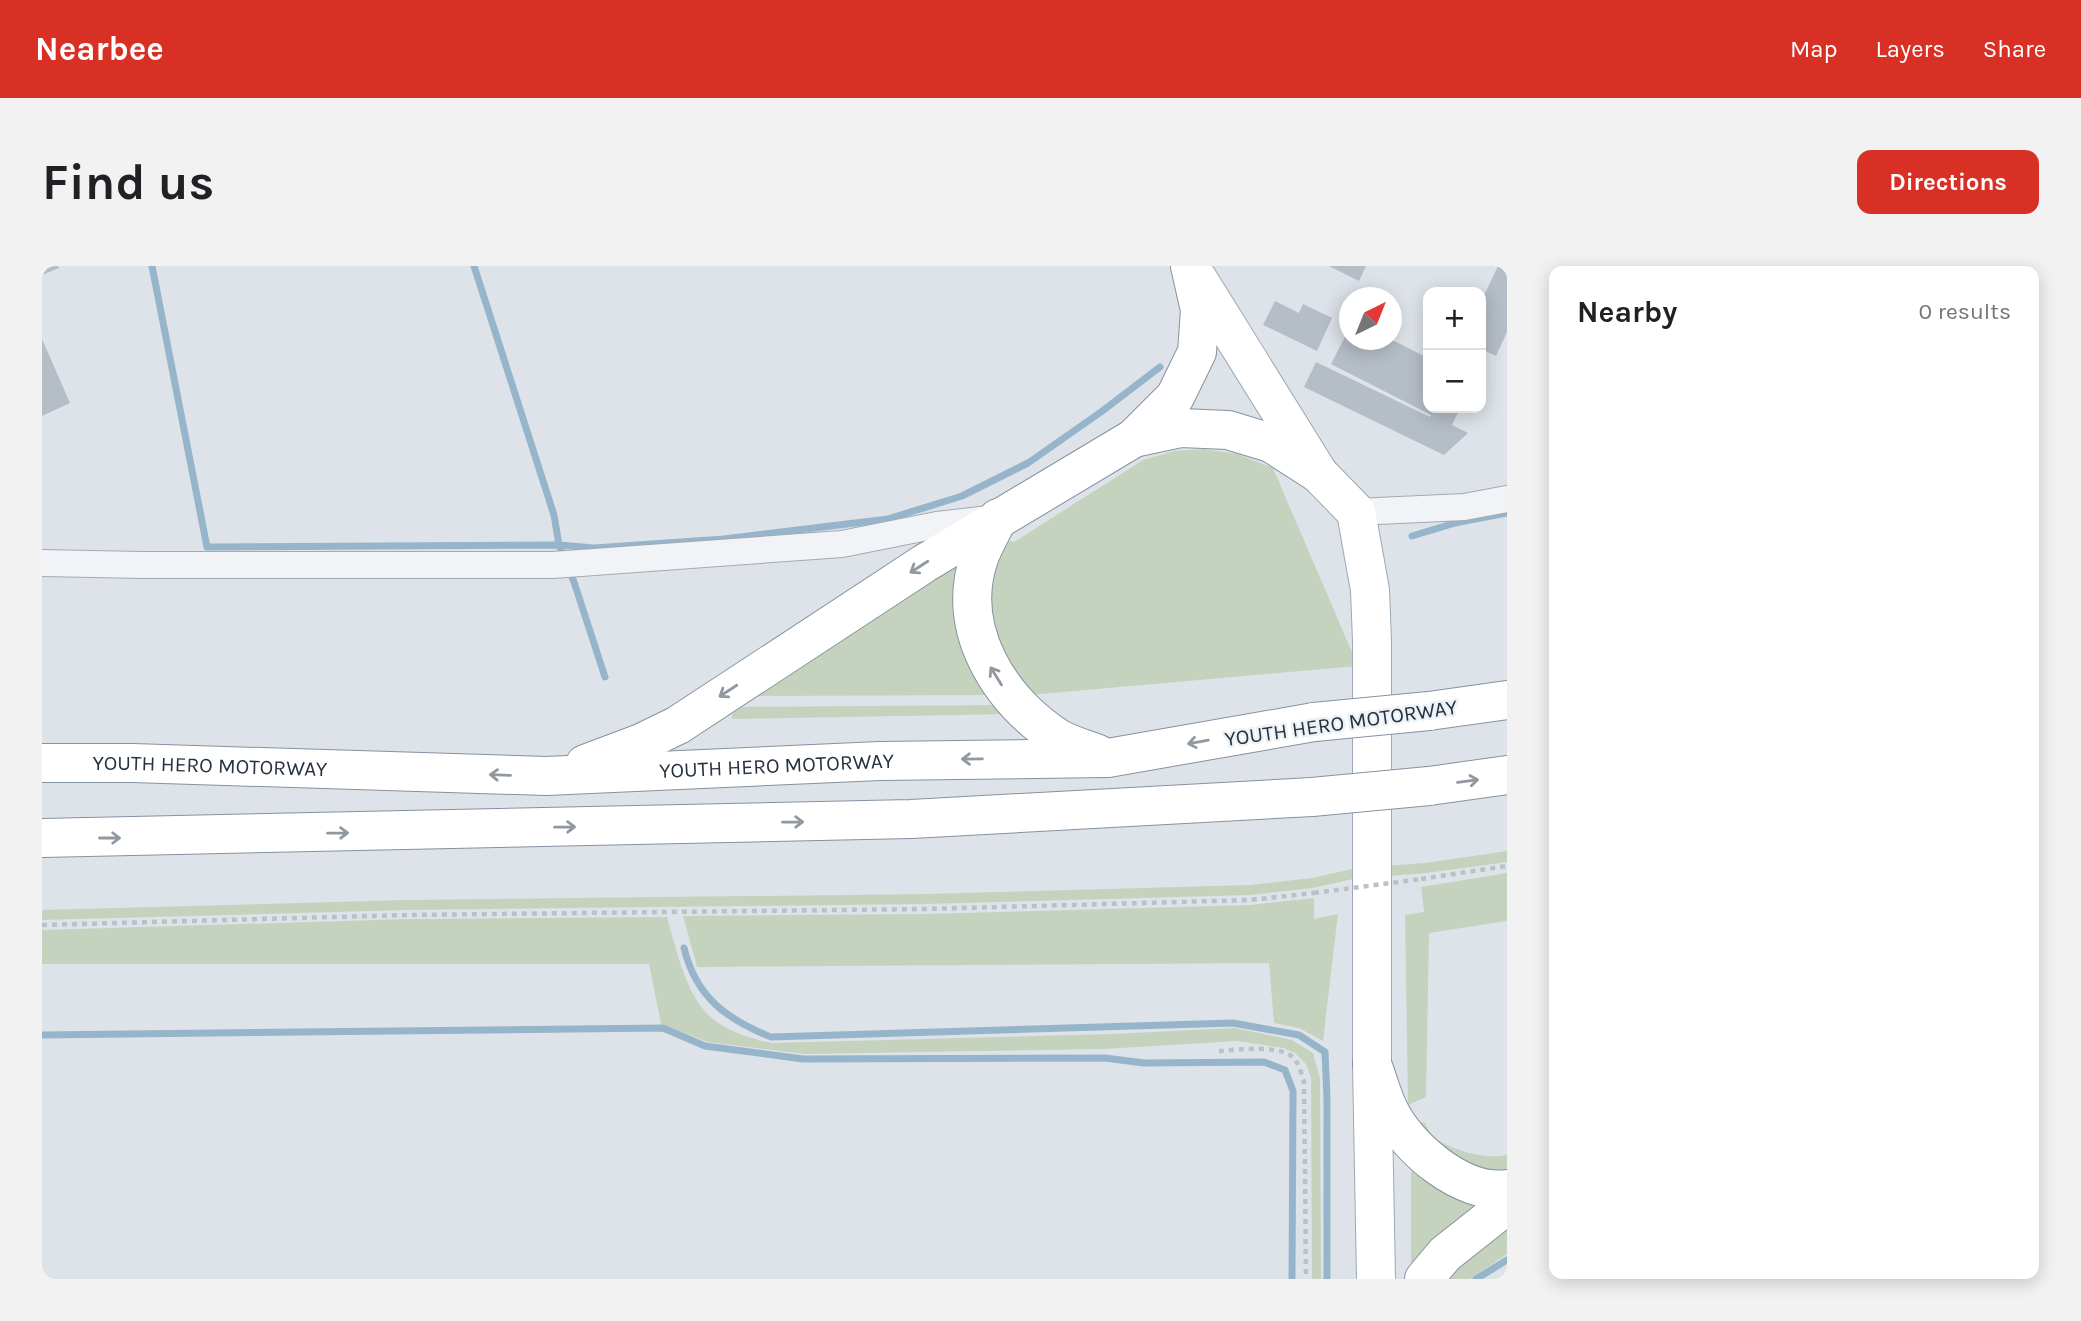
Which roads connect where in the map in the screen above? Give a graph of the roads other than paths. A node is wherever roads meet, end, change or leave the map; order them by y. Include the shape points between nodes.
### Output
1 (1190, 266) edge
2 (1135, 438) junction
3 (1319, 474) junction
4 (1507, 499) edge
5 (1356, 512) junction
6 (998, 518) junction
7 (42, 563) edge
8 (1507, 700) edge
9 (1108, 758) junction
10 (42, 763) edge
11 (1507, 775) edge
12 (546, 776) junction
13 (42, 838) edge
14 (1372, 1064) junction
15 (1507, 1189) edge
16 (1507, 1205) edge
17 (1376, 1279) edge
18 (1424, 1279) edge

1 - 2 main road via 1200,310 1197,352 1175,397
1 - 3 main road
2 - 3 main road via 1181,428 1228,430 1271,443
2 - 6 main road
3 - 5 main road
4 - 5 street via 1464,507
5 - 14 main road via 1370,590 1372,641
6 - 7 street via 842,544 552,565
9 -> 6 main road via 1060,739 1026,714 994,677 976,634 973,593 979,559
6 -> 12 main road via 678,724 600,760
8 -> 9 main road, YOUTH HERO MOTORWAY, bridge via 1314,722
9 -> 12 main road, YOUTH HERO MOTORWAY via 880,761
12 -> 10 main road, YOUTH HERO MOTORWAY
13 -> 11 main road, bridge via 911,819 1312,797
14 - 15 main road via 1389,1111 1420,1153 1461,1180
14 - 17 main road
16 - 18 main road via 1445,1254

